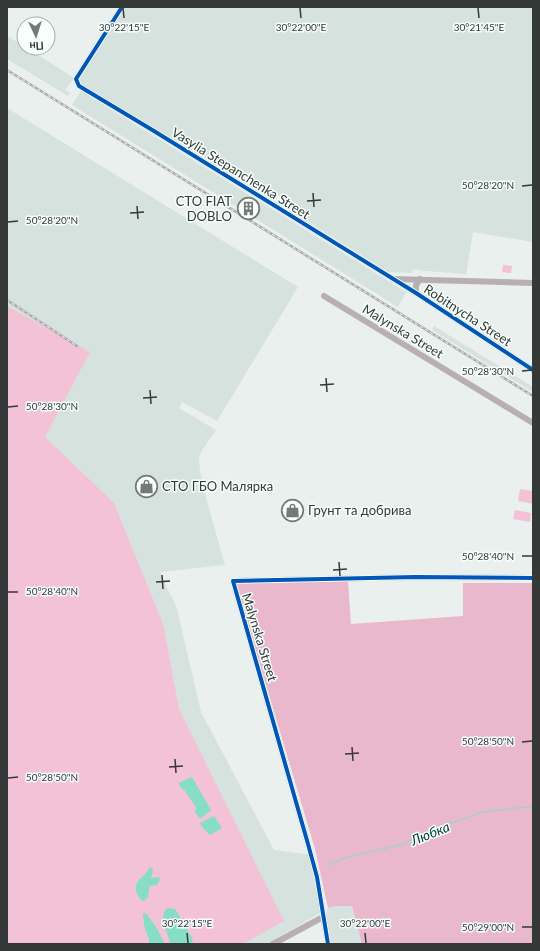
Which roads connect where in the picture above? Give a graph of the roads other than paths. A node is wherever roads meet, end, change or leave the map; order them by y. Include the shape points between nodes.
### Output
1 (122, 7) edge
2 (391, 279) junction
3 (420, 279) junction
4 (533, 283) edge
5 (416, 293) junction
6 (324, 296) dead end
7 (533, 370) edge
8 (533, 423) edge
9 (533, 578) edge
10 (323, 916) junction
11 (273, 944) edge
12 (328, 944) edge

1 - 2 street, Vasylia Stepanchenka Street via 76,79 79,86
2 - 3 street
2 - 5 street, Robitnycha Street
3 - 4 street
3 - 5 street via 416,285
5 - 7 street, Robitnycha Street
6 - 8 street, Malynska Street
9 - 10 street, Malynska Street via 416,577 233,581 308,844
10 - 11 street
10 - 12 street, Malynska Street

